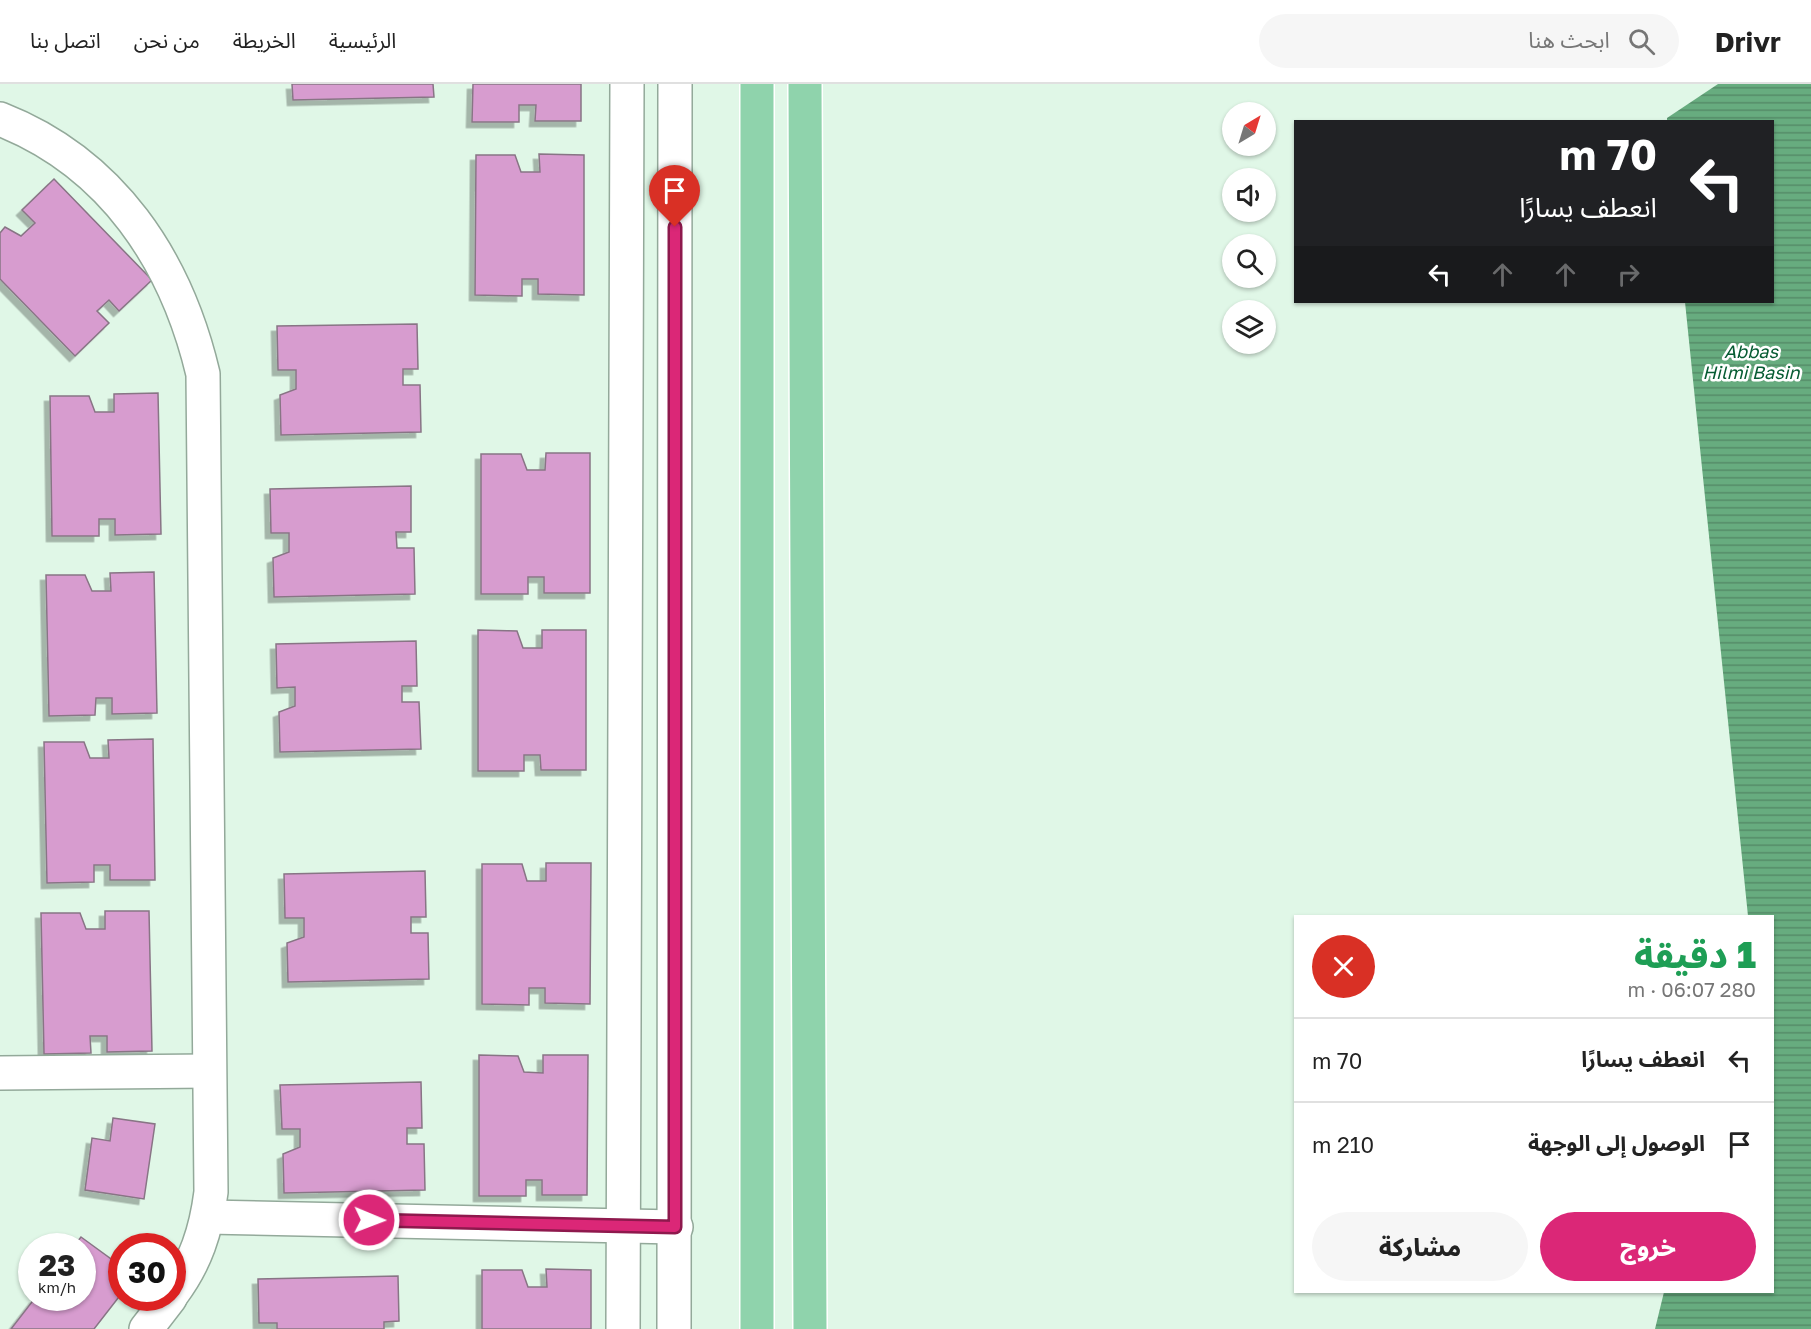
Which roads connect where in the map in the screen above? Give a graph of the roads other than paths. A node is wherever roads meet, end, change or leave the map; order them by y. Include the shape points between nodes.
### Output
1 (627, 84) edge
2 (675, 84) edge
3 (757, 84) edge
4 (805, 84) edge
5 (0, 118) edge
6 (209, 1071) junction
7 (0, 1073) edge
8 (208, 1217) junction
9 (623, 1225) junction
10 (675, 1227) junction
11 (186, 1274) edge
12 (160, 1311) edge
13 (146, 1329) edge
14 (623, 1329) edge
15 (674, 1329) edge
16 (757, 1329) edge
17 (810, 1329) edge

1 - 9 street
2 - 10 street
3 - 16 main road
4 - 17 main road
5 - 6 street via 80,165 136,224 177,290 203,374
6 - 7 street
6 - 8 street
8 - 9 street
8 - 11 street via 195,1260
9 - 10 street
9 - 14 street
10 - 15 street
12 - 13 street

